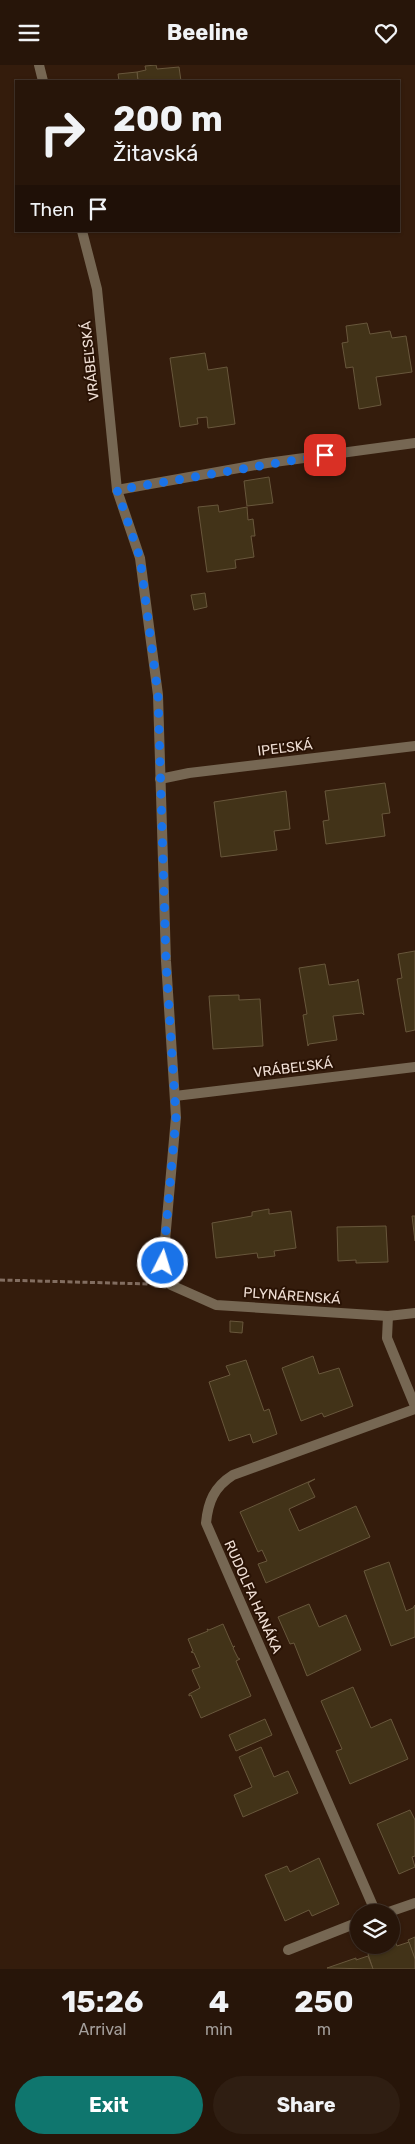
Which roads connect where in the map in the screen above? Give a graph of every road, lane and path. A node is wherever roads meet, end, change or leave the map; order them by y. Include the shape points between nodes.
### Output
1 (39, 65) edge
2 (43, 80) edge
3 (82, 232) edge
4 (415, 443) edge
5 (117, 490) junction
6 (415, 746) edge
7 (160, 779) junction
8 (415, 1067) edge
9 (175, 1096) junction
10 (0, 1280) edge
11 (171, 1285) junction
12 (415, 1313) edge
13 (388, 1316) junction
14 (415, 1408) edge
15 (415, 1903) edge
16 (372, 1904) edge
17 (400, 1908) edge
18 (350, 1926) edge
19 (288, 1950) dead end

1 - 2 street
3 - 5 street, VRÁBEĽSKÁ via 97,289
4 - 5 street via 266,463
5 - 7 street, VRÁBEĽSKÁ via 140,558 158,695
6 - 7 street, IPEĽSKÁ
7 - 9 street, VRÁBEĽSKÁ via 166,961
8 - 9 street, VRÁBEĽSKÁ
9 - 11 street, VRÁBEĽSKÁ via 176,1117 163,1263
10 - 11 path
11 - 13 street, PLYNÁRENSKÁ via 216,1305
12 - 13 street, PLYNÁRENSKÁ
13 - 14 street, RUDOLFA HANÁKA via 387,1338
14 - 16 street, RUDOLFA HANÁKA via 233,1475 218,1487 207,1509 206,1523
15 - 17 street
18 - 19 street

